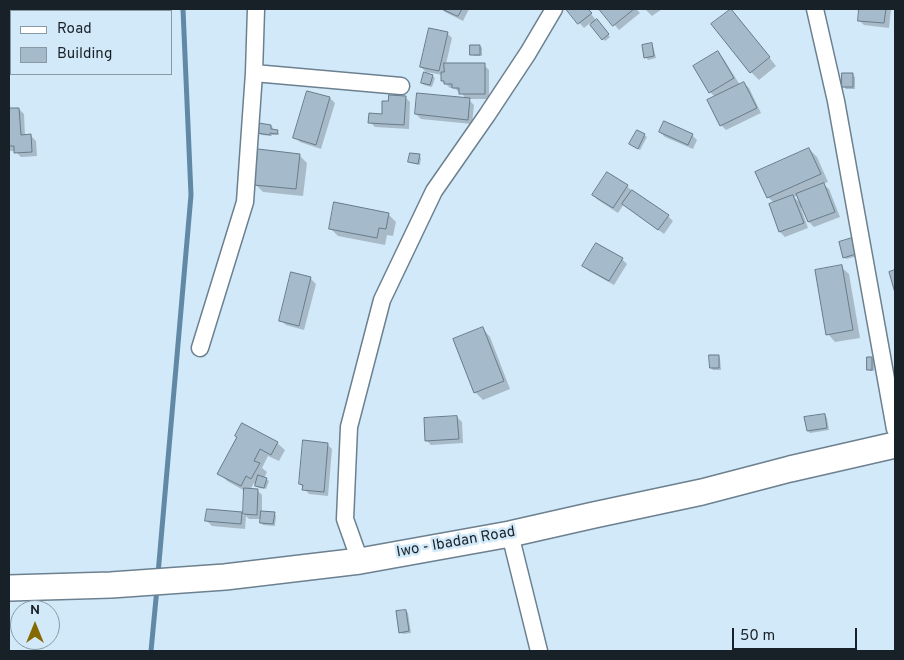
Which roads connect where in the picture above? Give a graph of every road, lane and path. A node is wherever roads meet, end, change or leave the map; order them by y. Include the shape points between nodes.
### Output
1 (256, 9) edge
2 (554, 9) edge
3 (816, 9) edge
4 (254, 73) junction
5 (401, 86) dead end
6 (200, 348) dead end
7 (895, 429) edge
8 (895, 445) edge
9 (510, 534) junction
10 (360, 561) junction
11 (9, 588) edge
12 (539, 651) edge

1 - 4 street
2 - 10 street via 434,191 382,300 349,426 345,519
3 - 7 street via 836,101
4 - 5 street
4 - 6 street via 245,202
8 - 9 main road, Iwo - Ibadan Road
9 - 10 main road, Iwo - Ibadan Road
9 - 12 street
10 - 11 main road, Iwo - Ibadan Road via 224,577

